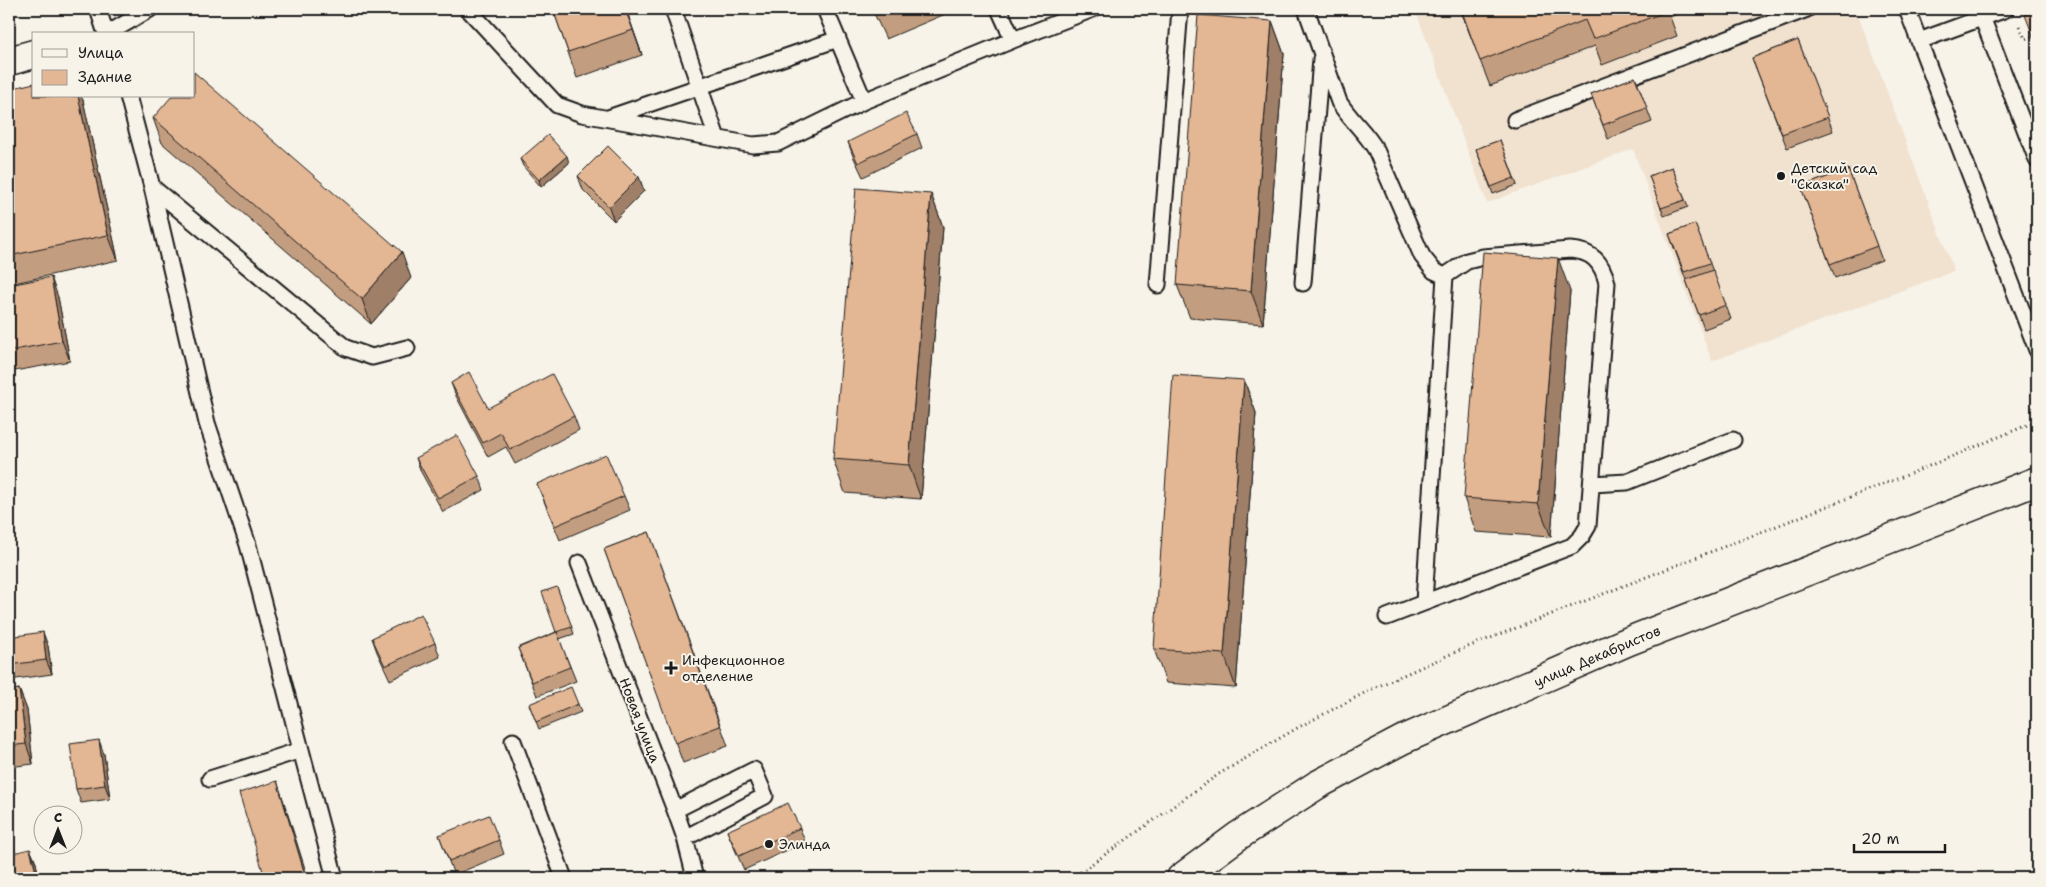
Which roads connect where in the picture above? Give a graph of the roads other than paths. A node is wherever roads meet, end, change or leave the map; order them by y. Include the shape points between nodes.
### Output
1 (98, 9) edge
2 (150, 9) edge
3 (468, 9) edge
4 (673, 9) edge
5 (825, 9) edge
6 (999, 9) edge
7 (1093, 9) edge
8 (1180, 9) edge
9 (1306, 9) edge
10 (1807, 9) edge
11 (1907, 9) edge
12 (2006, 9) edge
13 (1982, 17) junction
14 (105, 32) edge
15 (110, 32) edge
16 (838, 39) junction
17 (1012, 40) junction
18 (1919, 41) junction
19 (1321, 52) junction
20 (32, 55) edge
21 (9, 61) edge
22 (700, 86) junction
23 (129, 98) edge
24 (864, 101) junction
25 (606, 118) junction
26 (1515, 120) dead end
27 (717, 138) junction
28 (2037, 160) edge
29 (152, 187) junction
30 (1446, 276) junction
31 (1302, 283) dead end
32 (1158, 285) dead end
33 (407, 348) dead end
34 (2037, 350) edge
35 (1733, 440) dead end
36 (2037, 481) edge
37 (1592, 484) junction
38 (579, 563) dead end
39 (1424, 602) junction
40 (1387, 617) dead end
41 (513, 741) dead end
42 (301, 750) junction
43 (210, 779) dead end
44 (675, 810) junction
45 (685, 838) junction
46 (336, 878) edge
47 (564, 878) edge
48 (695, 878) edge
49 (1181, 878) edge

1 - 14 lane
2 - 15 lane
3 - 25 lane via 557,105
4 - 22 lane
5 - 16 lane
6 - 17 lane
7 - 17 lane
8 - 32 lane
9 - 19 lane
10 - 26 lane
11 - 18 lane
12 - 13 lane
13 - 18 lane
13 - 28 lane
16 - 22 lane
16 - 24 lane
17 - 24 lane
18 - 34 lane
19 - 30 lane via 1339,102 1369,136 1422,256 1434,271
19 - 31 lane
20 - 21 main road
22 - 25 lane
22 - 27 lane
23 - 29 lane
24 - 27 lane via 778,143 753,145
25 - 27 lane
29 - 33 lane via 346,348 372,357
29 - 42 lane via 207,423 248,545
30 - 37 lane via 1467,261 1483,257 1570,250 1588,254 1604,269 1607,283
30 - 39 lane
35 - 37 lane via 1626,482
36 - 49 main road, улица Декабристов via 1629,642 1402,740 1317,785
37 - 39 lane via 1588,526 1572,546
38 - 44 lane, Новая улица
39 - 40 lane
41 - 47 lane
42 - 43 lane
42 - 46 lane
44 - 45 lane, Новая улица
44 - 45 lane via 754,770 765,796
45 - 48 lane, Новая улица

